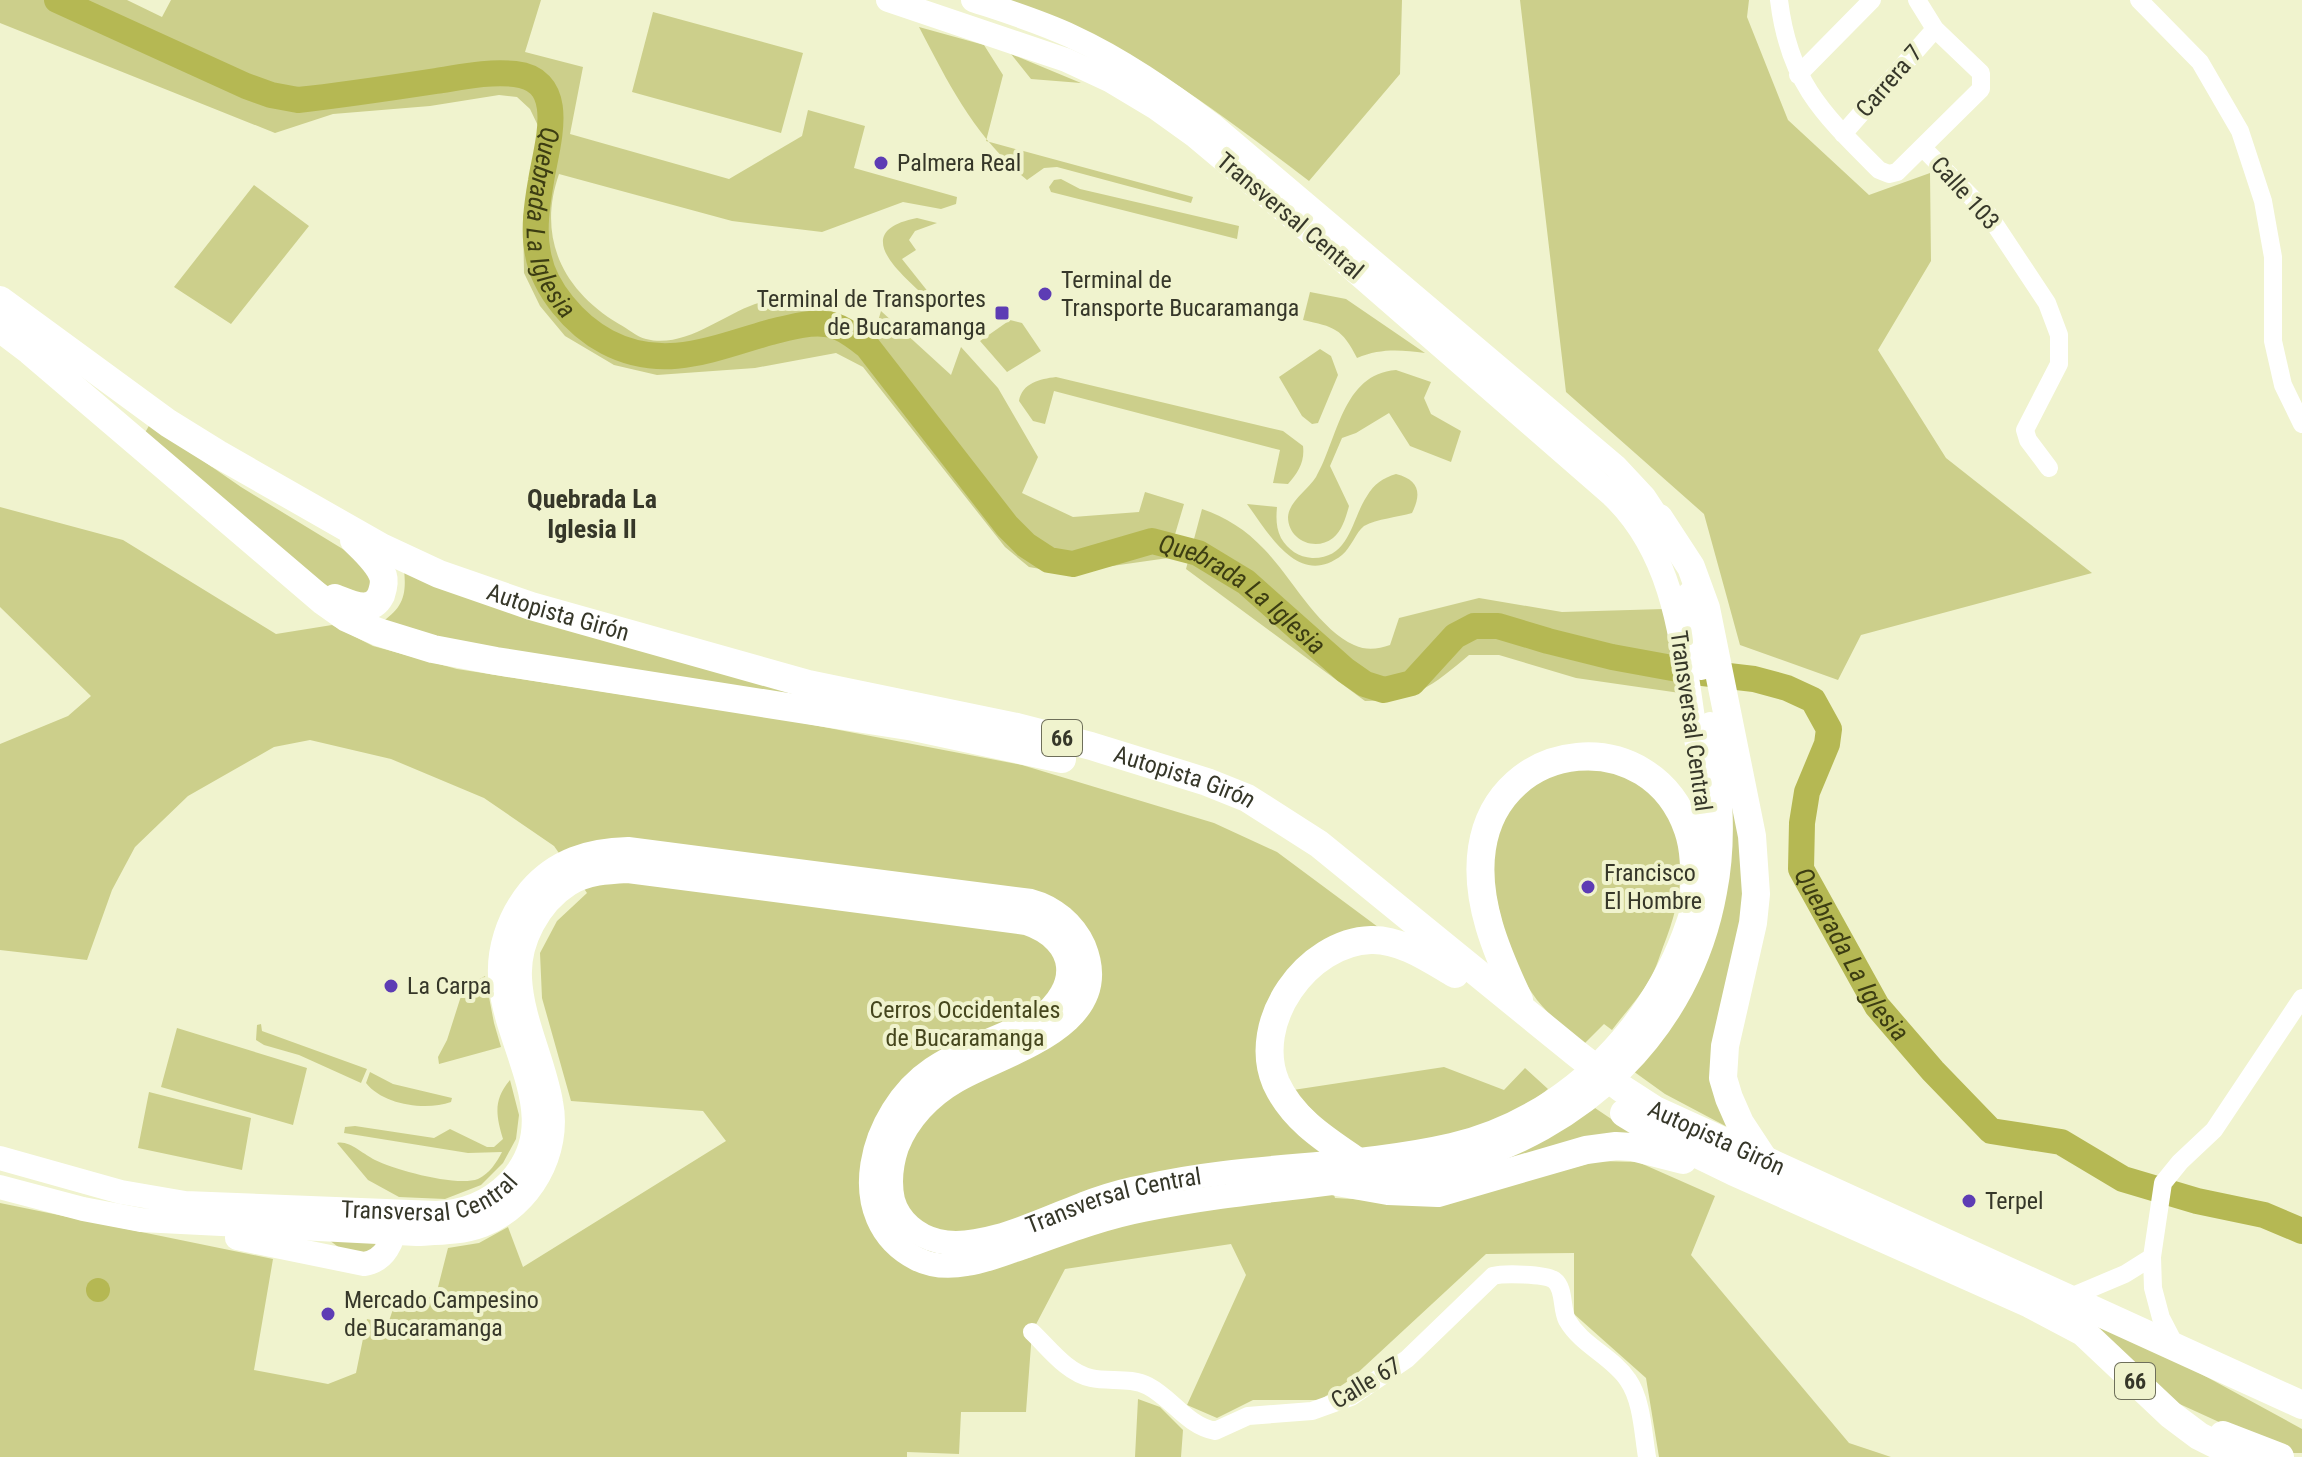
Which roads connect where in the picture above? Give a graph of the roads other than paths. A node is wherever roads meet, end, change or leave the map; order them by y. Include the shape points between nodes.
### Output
1 (888, 0) edge
2 (973, 0) edge
3 (1779, 0) edge
4 (1872, 0) edge
5 (1917, 0) edge
6 (2139, 0) edge
7 (1935, 29) junction
8 (1798, 75) junction
9 (1843, 134) junction
10 (1923, 148) junction
11 (0, 300) edge
12 (0, 328) edge
13 (2302, 424) edge
14 (2049, 468) dead end
15 (1659, 518) joint
16 (338, 523) junction
17 (294, 579) junction
18 (1698, 643) junction
19 (1706, 696) junction
20 (1694, 903) junction
21 (1455, 974) junction
22 (2302, 998) edge
23 (1522, 1008) junction
24 (523, 1035) junction
25 (1628, 1047) junction
26 (1576, 1097) junction
27 (0, 1158) edge
28 (1354, 1159) junction
29 (1765, 1162) junction
30 (1734, 1172) junction
31 (1337, 1182) junction
32 (0, 1187) edge
33 (395, 1222) junction
34 (2152, 1257) junction
35 (2068, 1298) junction
36 (1032, 1332) dead end
37 (2175, 1345) junction
38 (2204, 1359) junction
39 (2302, 1405) edge
40 (2171, 1415) junction
41 (2302, 1417) edge
42 (1647, 1457) edge
43 (2241, 1457) edge
44 (2280, 1457) edge

1 - 18 main road, Transversal Central via 1087,69 1131,92 1209,148 1625,508 1662,566
2 - 15 main road, Transversal Central via 1045,24 1100,50 1211,124 1616,467
3 - 8 street, Calle 103
4 - 8 street
5 - 7 street
6 - 13 street via 2200,62 2240,131 2263,201 2273,257 2273,341 2283,385
7 - 9 street, Carrera 7
7 - 10 street via 1981,73 1983,82
8 - 9 street, Calle 103
9 - 10 street, Calle 103 via 1889,174
10 - 14 street, Calle 103 via 1988,214 2047,303 2059,335 2059,364 2025,430
11 - 16 highway, Autopista Girón / 66 via 168,423
12 - 17 highway, Autopista Girón / 66
15 - 18 highway via 1700,587
16 - 17 highway via 380,570 384,583 379,598 361,607
16 - 23 highway, Autopista Girón / 66 via 426,568 531,606 817,687 1091,746 1224,788 1319,844
17 - 21 highway, Autopista Girón / 66 via 347,618 433,649 945,733 1082,764 1197,799 1281,837
18 - 19 highway
19 - 20 main road, Transversal Central via 1704,849
19 - 25 main road, Transversal Central via 1720,794 1716,890 1691,967 1668,1012
19 - 29 highway via 1752,836 1756,894 1723,1078 1740,1123
20 - 23 highway via 1688,830 1652,779 1612,757 1589,755 1528,774 1492,813 1481,850 1490,931
20 - 25 main road, Transversal Central via 1663,983 1634,1026
21 - 28 highway via 1396,944 1372,939 1341,946 1306,970 1281,1005 1271,1044 1275,1080 1304,1122
21 - 30 highway, Autopista Girón / 66 via 1619,1110
22 - 34 street via 2214,1130 2163,1183
23 - 29 highway, Autopista Girón / 66 via 1639,1101
24 - 28 main road, Transversal Central via 500,986 508,927 537,883 585,853 628,849 1031,901 1065,919 1079,937 1089,962 1087,989 1075,1012 1054,1033 956,1081 908,1124 891,1174 896,1210 905,1223 936,1240 970,1241 1147,1186
24 - 31 main road, Transversal Central via 522,955 537,916 569,884 607,872 1026,923 1059,944 1068,982 1053,1009 1038,1019 932,1068 887,1121 869,1178 879,1220 902,1249 934,1265 971,1264 1131,1212
24 - 33 main road, Transversal Central via 550,1092 554,1131 529,1190 496,1218 473,1228 439,1233
25 - 26 main road, Transversal Central
26 - 28 main road, Transversal Central via 1482,1137
26 - 31 main road, Transversal Central via 1540,1132 1483,1156 1420,1172
27 - 33 main road, Transversal Central via 121,1192 185,1203
29 - 35 highway, Autopista Girón / 66
30 - 31 highway via 1616,1146 1438,1193
30 - 40 highway, Autopista Girón / 66 via 2083,1332
32 - 33 main road, Transversal Central via 97,1212 168,1223
34 - 35 street
34 - 37 street via 2153,1288
35 - 37 highway, Autopista Girón / 66
36 - 42 street, Calle 67 via 1083,1376 1139,1382 1195,1425 1215,1431 1248,1416 1312,1411 1351,1397 1407,1359 1493,1276 1550,1278 1557,1284 1570,1324 1633,1389
37 - 38 highway, Autopista Girón / 66
38 - 39 highway, Autopista Girón / 66
38 - 41 highway via 2222,1375
40 - 43 highway, Autopista Girón / 66
40 - 44 highway via 2190,1418

